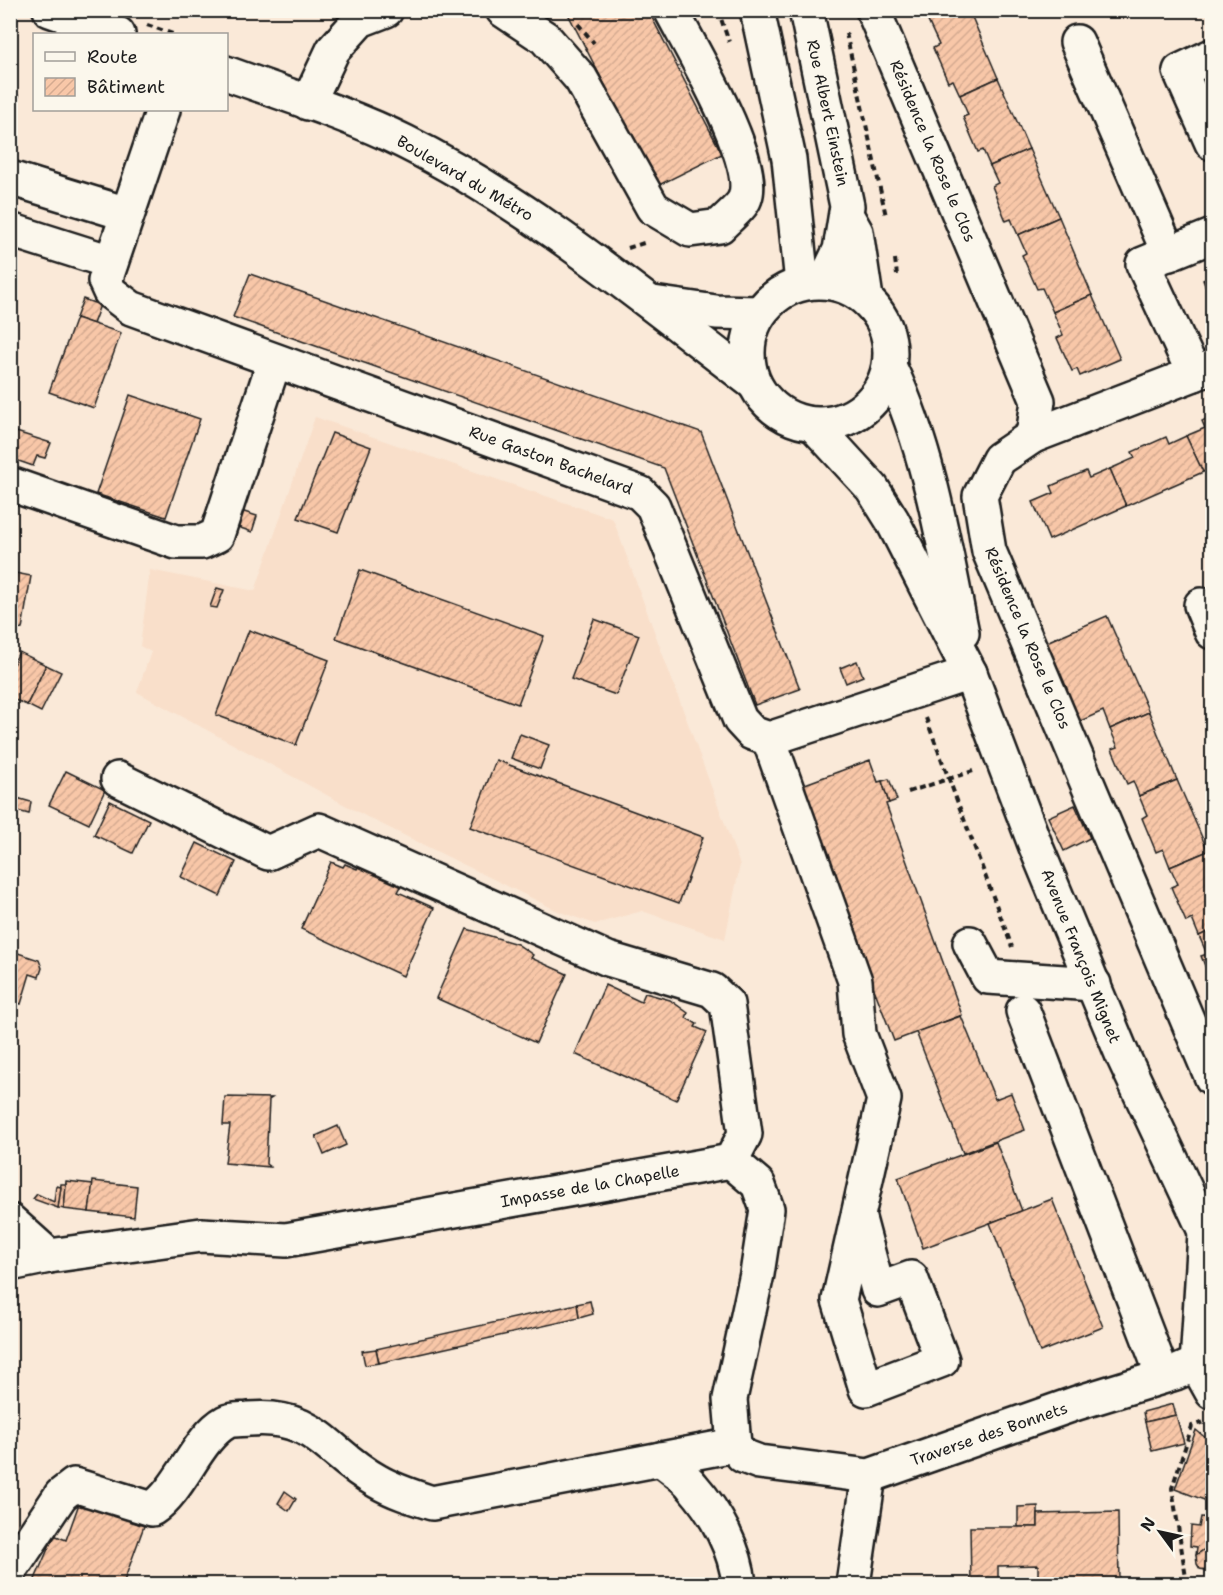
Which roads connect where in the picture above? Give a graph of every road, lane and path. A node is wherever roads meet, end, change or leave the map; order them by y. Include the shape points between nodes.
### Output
1 (50, 10) edge
2 (386, 10) edge
3 (503, 10) edge
4 (671, 10) edge
5 (757, 10) edge
6 (806, 10) edge
7 (873, 10) edge
8 (115, 33) edge
9 (1077, 42) dead end
10 (1212, 56) edge
11 (228, 74) edge
12 (308, 103) junction
13 (163, 111) edge
14 (1212, 143) edge
15 (10, 178) edge
16 (127, 214) junction
17 (847, 216) junction
18 (10, 230) edge
19 (1212, 236) edge
20 (1169, 254) junction
21 (111, 262) junction
22 (814, 282) junction
23 (866, 298) junction
24 (651, 303) junction
25 (759, 313) junction
26 (274, 362) junction
27 (890, 368) junction
28 (1203, 371) edge
29 (754, 383) junction
30 (814, 425) junction
31 (1033, 436) junction
32 (10, 484) edge
33 (970, 673) junction
34 (915, 690) junction
35 (770, 739) junction
36 (1004, 761) junction
37 (118, 779) dead end
38 (950, 779) junction
39 (908, 792) dead end
40 (970, 943) dead end
41 (1094, 984) junction
42 (1023, 995) junction
43 (1212, 1078) edge
44 (731, 1161) junction
45 (858, 1215) junction
46 (10, 1221) edge
47 (1209, 1239) edge
48 (49, 1256) junction
49 (10, 1264) edge
50 (1207, 1371) edge
51 (1163, 1376) junction
52 (1212, 1418) edge
53 (734, 1445) junction
54 (661, 1459) junction
55 (869, 1476) junction
56 (10, 1571) edge
57 (740, 1584) edge
58 (853, 1584) edge
59 (1187, 1584) edge

1 - 8 street
2 - 12 street via 360,20 333,50
3 - 4 street via 545,38 581,79 653,208 690,230 720,226 745,199 747,173 737,141
5 - 22 street
6 - 17 street, Rue Albert Einstein
7 - 31 street, Résidence la Rose le Clos via 1038,401
9 - 20 street
10 - 14 street via 1180,71
11 - 12 street, Boulevard du Métro
12 - 24 street, Boulevard du Métro via 404,142 516,204
13 - 16 street, Rue Gaston Bachelard
15 - 16 street
16 - 21 street, Rue Gaston Bachelard
17 - 22 street, Rue Albert Einstein via 840,250
17 - 23 street, Rue Albert Einstein via 856,232
18 - 21 street
19 - 20 street
20 - 28 street via 1143,264
21 - 26 street, Rue Gaston Bachelard via 105,281 110,292 131,308
22 - 23 street via 847,286
22 - 25 street via 778,294
23 - 27 street via 886,326
24 - 25 street
24 - 29 street, Boulevard du Métro
25 - 29 street via 750,335 747,360
26 - 32 street via 217,535 202,542 176,542
26 - 35 street, Rue Gaston Bachelard via 640,493 653,506 740,720 752,734
27 - 30 street via 880,391 862,410 839,422
27 - 33 street, Avenue François Mignet via 920,446
28 - 31 street
29 - 30 street via 768,404 789,419
30 - 33 street, Avenue François Mignet via 872,488
31 - 43 street, Résidence la Rose le Clos via 999,459 980,496 988,551
33 - 34 street
33 - 36 street, Avenue François Mignet
34 - 35 street
34 - 38 path
35 - 45 street via 855,981 859,1034 884,1099
36 - 38 path
36 - 41 street, Avenue François Mignet
37 - 44 street via 268,853 320,830 608,959 712,990 728,1004 745,1134
38 - 39 path
38 - 42 path
40 - 42 street via 988,977
41 - 42 street
41 - 47 street, Avenue François Mignet via 1122,1054
42 - 51 street
44 - 48 street, Impasse de la Chapelle via 286,1240 201,1235
44 - 53 street via 758,1184 767,1209 730,1399
45 - 45 street via 839,1300 866,1389 942,1360 911,1278 878,1290
46 - 48 street
47 - 50 street, Avenue François Mignet
48 - 49 street, Impasse de la Chapelle
50 - 51 street, Traverse des Bonnets
51 - 55 street, Traverse des Bonnets
52 - 59 path via 1192,1426 1172,1488
53 - 54 street
53 - 55 street via 743,1456 759,1462
54 - 56 street via 432,1503 375,1480 302,1425 273,1417 227,1421 203,1445 162,1502 152,1509 74,1485 61,1495
54 - 57 street via 693,1486 720,1527 738,1568
55 - 58 street

